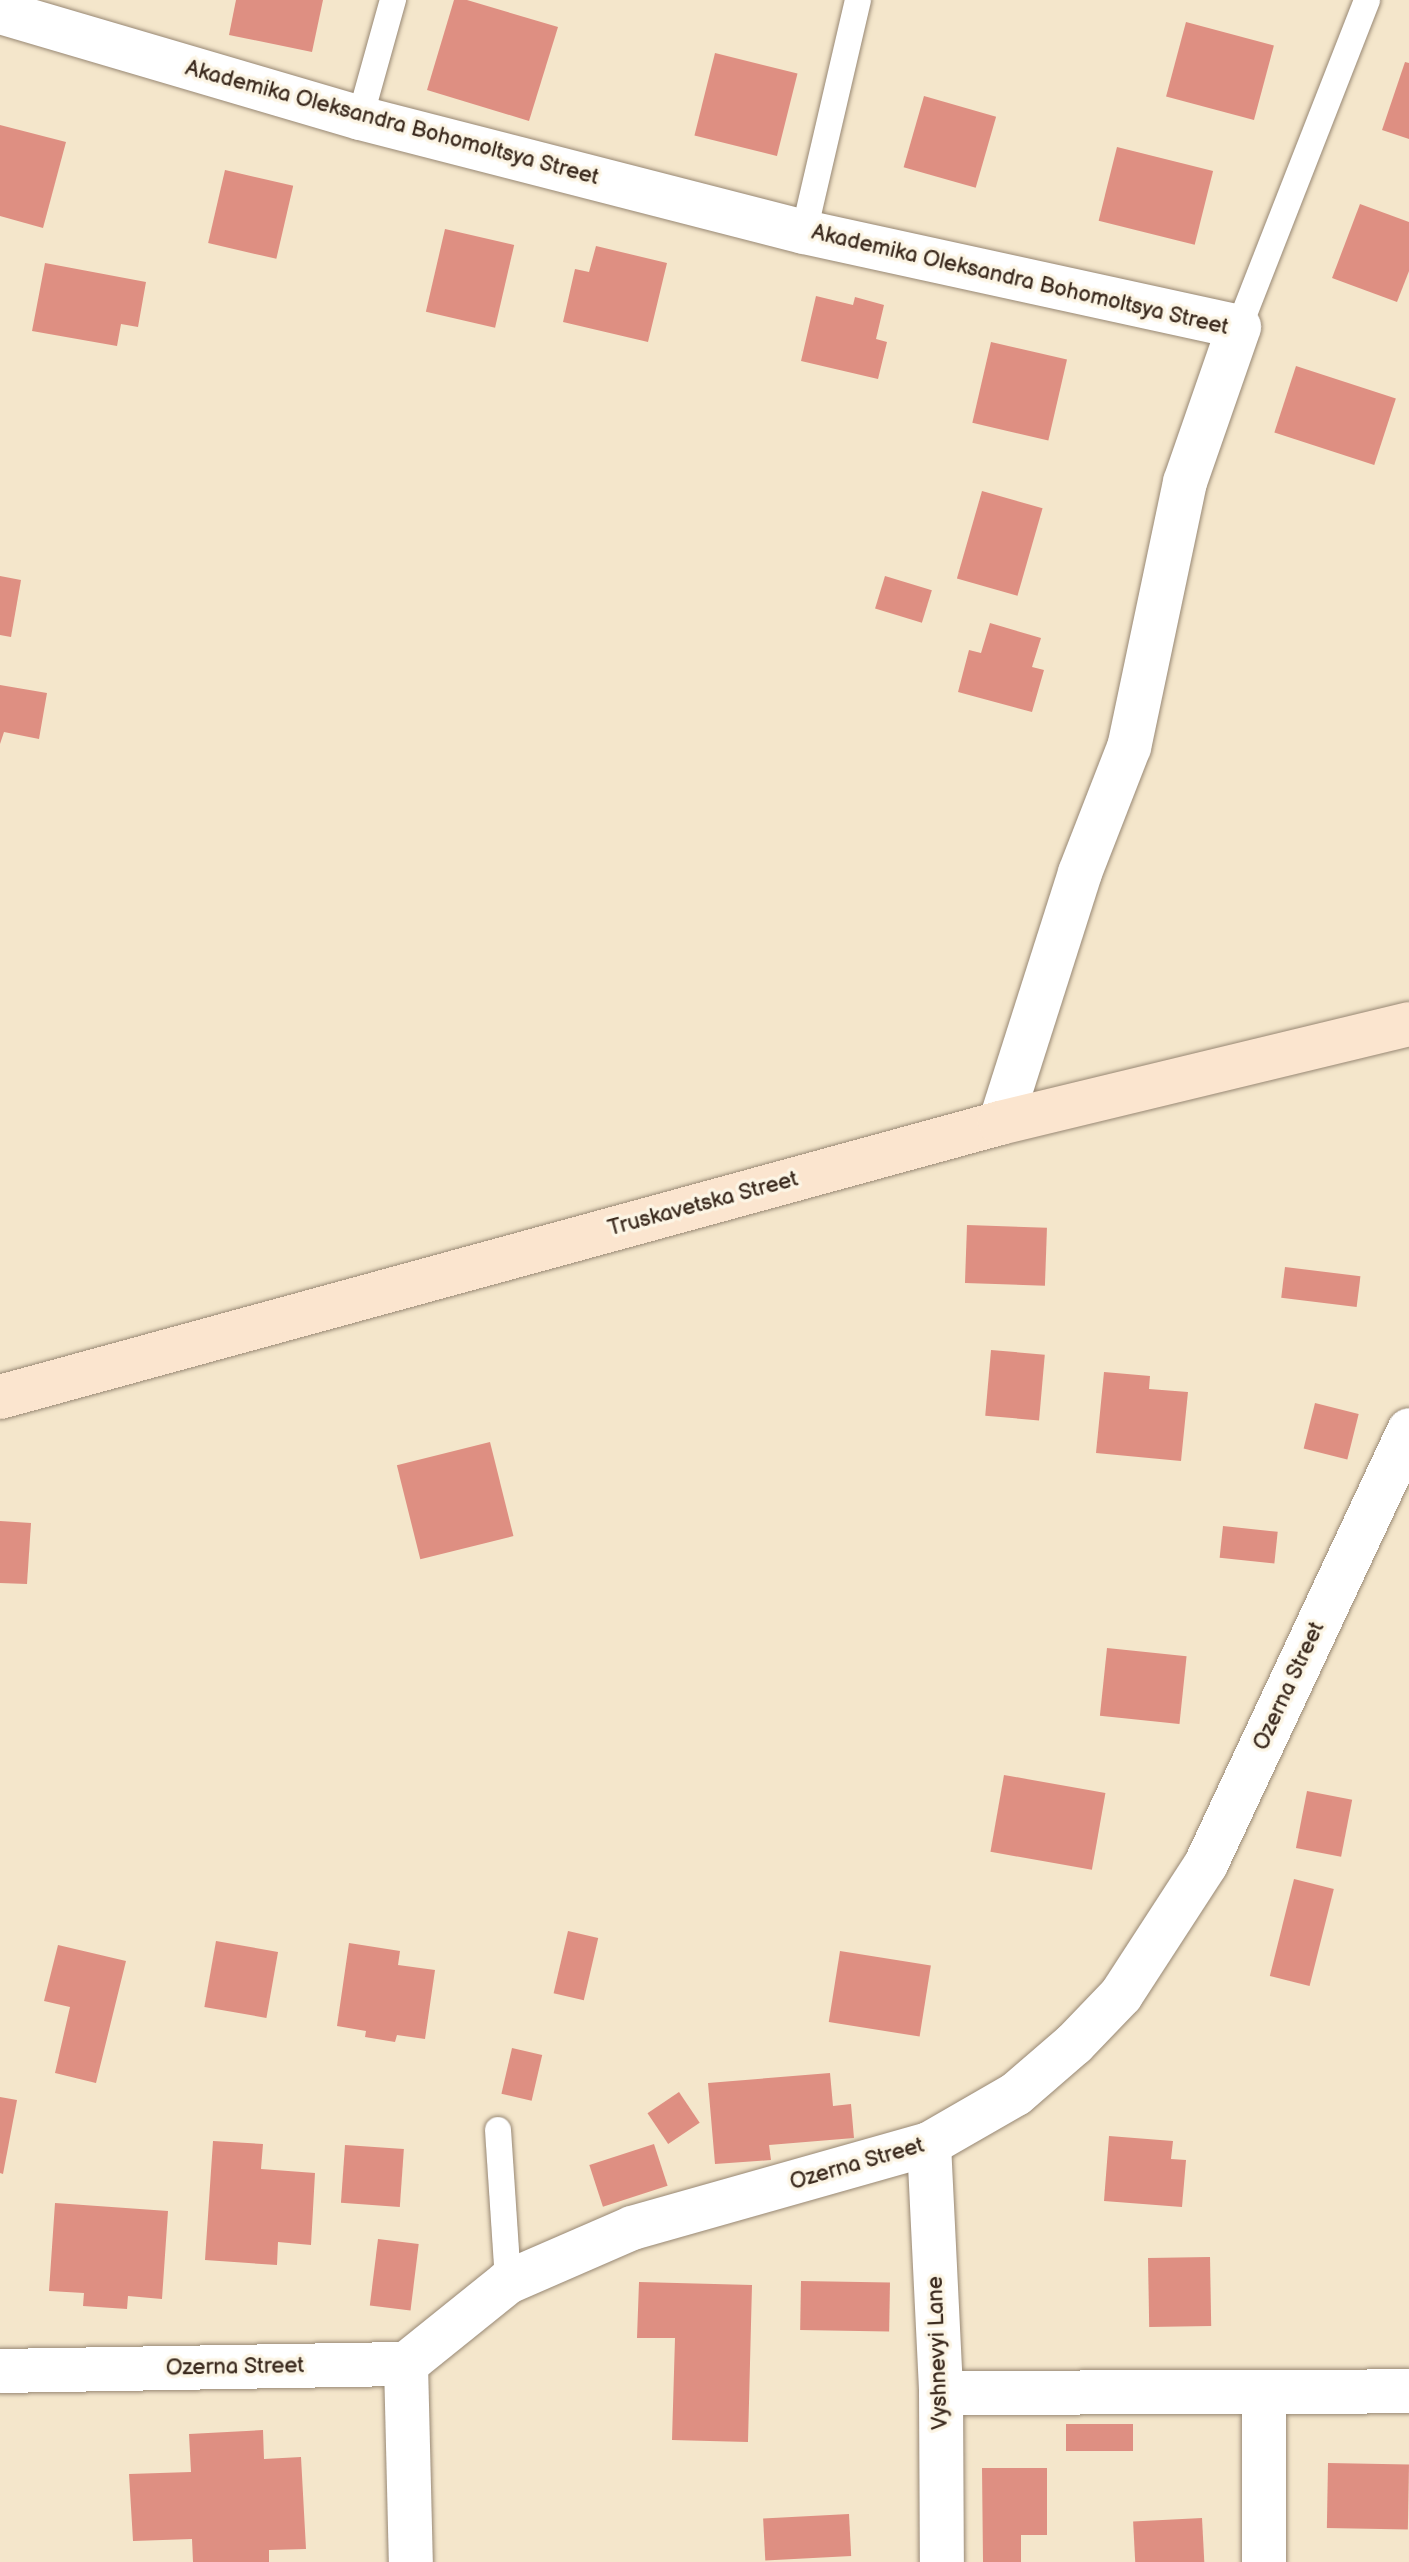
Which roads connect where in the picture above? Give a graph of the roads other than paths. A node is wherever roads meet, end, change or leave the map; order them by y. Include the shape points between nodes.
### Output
1 (393, 0) edge
2 (858, 0) edge
3 (1367, 0) edge
4 (0, 12) edge
5 (360, 118) junction
6 (804, 232) junction
7 (1239, 327) junction
8 (1409, 1024) edge
9 (1000, 1123) junction
10 (0, 1397) edge
11 (1409, 1430) edge
12 (498, 2130) dead end
13 (929, 2144) junction
14 (508, 2282) junction
15 (406, 2364) junction
16 (0, 2371) edge
17 (1409, 2391) edge
18 (941, 2393) junction
19 (1264, 2393) junction
20 (411, 2562) edge
21 (942, 2562) edge
22 (1264, 2562) edge

1 - 5 lane
2 - 6 lane
3 - 7 lane
4 - 5 street, Akademika Oleksandra Bohomoltsya Street
5 - 6 street, Akademika Oleksandra Bohomoltsya Street
6 - 7 street, Akademika Oleksandra Bohomoltsya Street
7 - 9 street, Akademika Oleksandra Bohomoltsya Street via 1185,482 1129,747 1080,873
8 - 9 main road, Truskavetska Street
9 - 10 main road, Truskavetska Street
11 - 13 street, Ozerna Street via 1206,1864 1163,1934 1121,1995 1074,2044 1016,2094
12 - 14 lane
13 - 14 street, Ozerna Street via 632,2228
13 - 18 street, Vyshnevyi Lane
14 - 15 street, Ozerna Street
15 - 16 street, Ozerna Street
15 - 20 street
17 - 19 street
18 - 19 street
18 - 21 street, Vyshnevyi Lane
19 - 22 street

